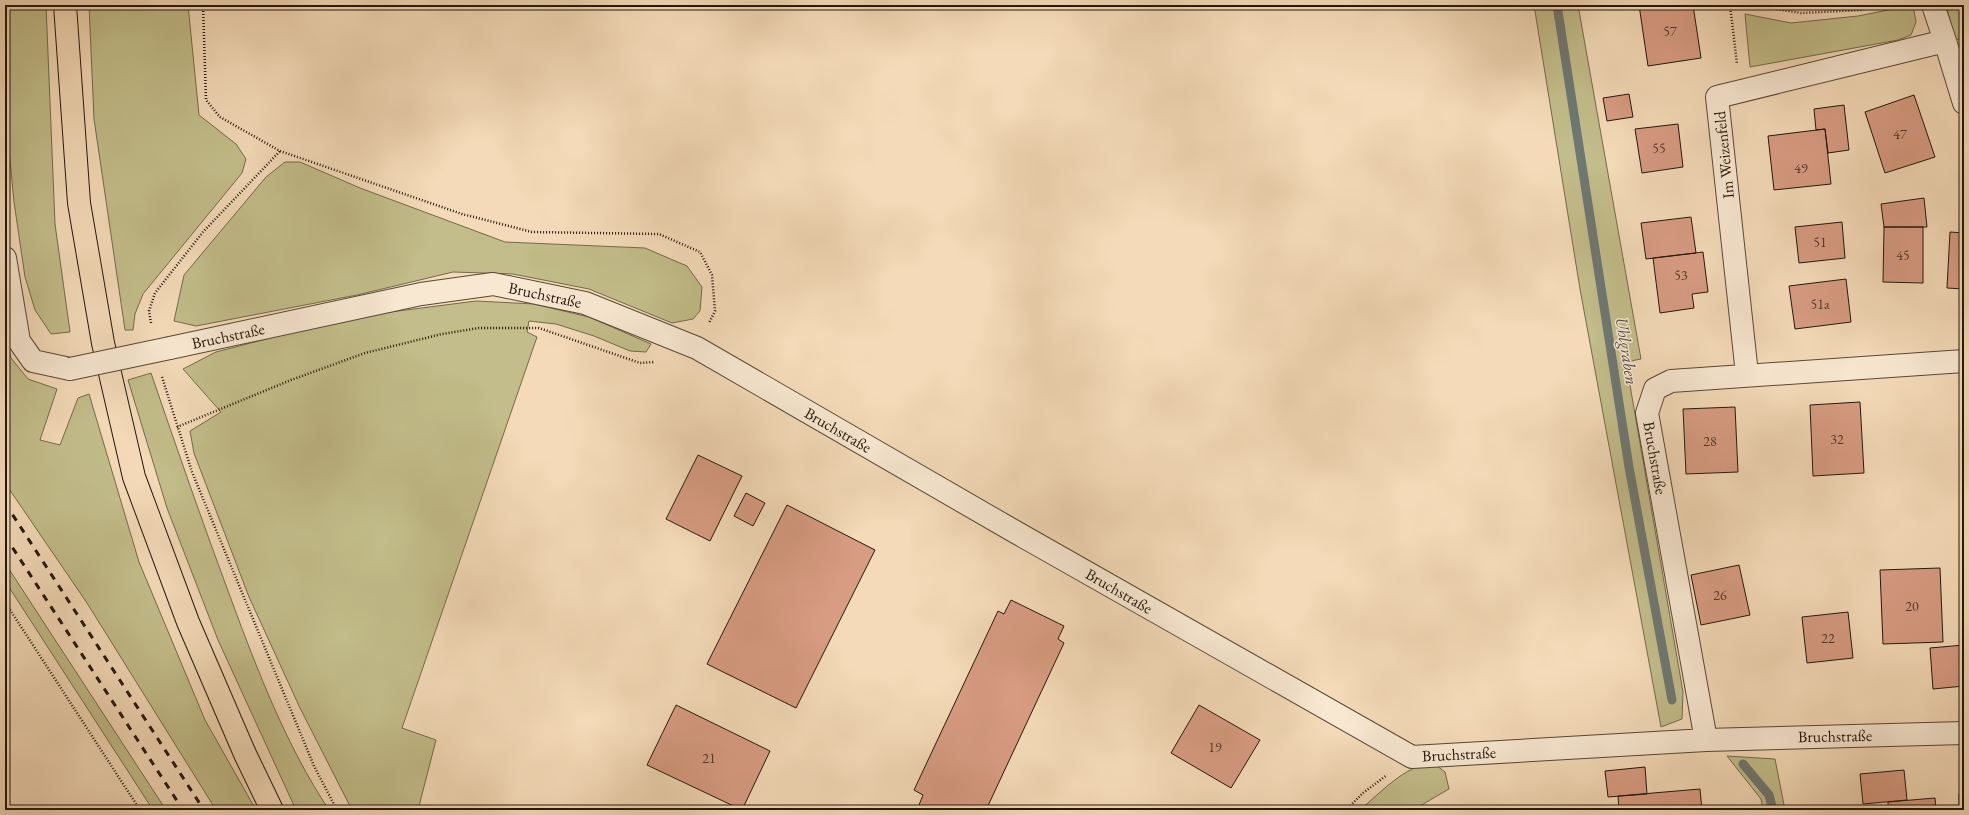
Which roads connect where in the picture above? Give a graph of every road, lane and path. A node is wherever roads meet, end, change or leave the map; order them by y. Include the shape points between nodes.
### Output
1 (65, 5) edge
2 (203, 5) edge
3 (1730, 5) edge
4 (1750, 5) edge
5 (1881, 5) edge
6 (1933, 5) edge
7 (1944, 41) junction
8 (1741, 92) junction
9 (1964, 103) edge
10 (280, 151) junction
11 (5, 258) edge
12 (152, 326) dead end
13 (697, 348) junction
14 (657, 361) dead end
15 (1964, 361) edge
16 (160, 370) dead end
17 (1748, 374) junction
18 (177, 427) junction
19 (5, 602) edge
20 (1964, 733) edge
21 (1706, 740) junction
22 (1412, 757) junction
23 (140, 810) edge
24 (272, 810) edge
25 (337, 810) edge
26 (1346, 810) edge

1 - 24 main road via 79,203 103,343 134,476 188,622
2 - 10 path via 206,100 220,117
3 - 8 path
4 - 5 path via 1801,13 1861,10
6 - 7 street
7 - 8 street, Im Weizenfeld
7 - 9 street
8 - 17 street, Im Weizenfeld via 1717,98
10 - 12 path via 203,232 155,293 149,311
10 - 13 path via 462,214 532,232 659,234 700,252 712,275 715,312
11 - 13 street, Bruchstraße, bridge via 19,341 33,361 70,370 421,294 493,284 585,303
13 - 22 street, Bruchstraße
14 - 18 path via 640,363 539,328 479,328 442,334 365,353
15 - 17 street, Bruchstraße
16 - 18 path
17 - 21 street, Bruchstraße via 1671,380 1655,389 1647,413
18 - 25 path via 192,472 314,766
19 - 23 path
20 - 21 street, Bruchstraße
21 - 22 street, Bruchstraße
22 - 26 path via 1363,793

